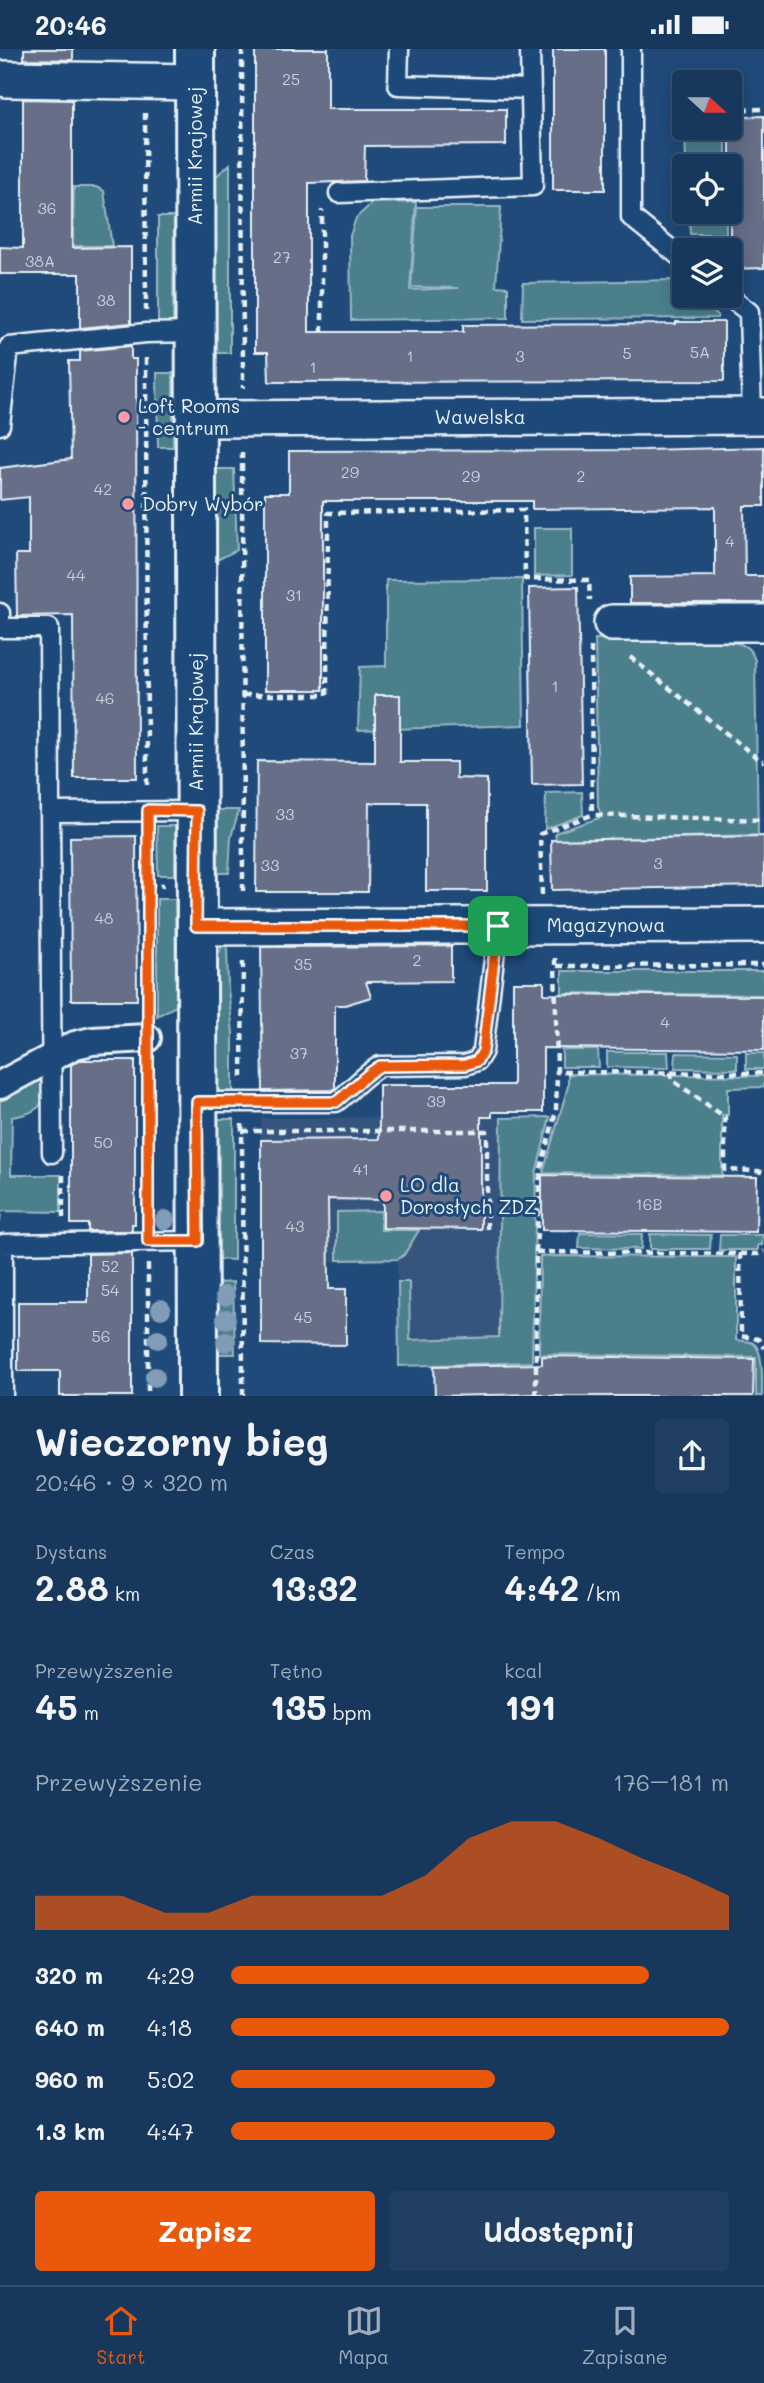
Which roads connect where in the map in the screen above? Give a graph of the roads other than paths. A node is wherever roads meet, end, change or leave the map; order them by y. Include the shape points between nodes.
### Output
1 (399, 49) edge
2 (530, 49) edge
3 (631, 49) edge
4 (195, 66) edge
5 (6, 79) dead end
6 (530, 89) junction
7 (340, 193) road end
8 (672, 250) edge
9 (742, 307) edge
10 (195, 332) junction
11 (758, 416) edge
12 (196, 419) junction
13 (0, 425) edge
14 (0, 613) edge
15 (764, 623) edge
16 (604, 629) road end
17 (197, 811) junction
18 (50, 812) junction
19 (764, 925) edge
20 (196, 926) junction
21 (498, 926) junction
22 (147, 1038) road end
23 (51, 1056) junction
24 (0, 1085) edge
25 (197, 1102) junction
26 (51, 1153) dead end
27 (198, 1241) junction
28 (3, 1396) edge
29 (198, 1396) edge

1 - 6 lane via 398,85
2 - 6 lane
3 - 8 lane via 631,217
4 - 5 street via 145,82
4 - 10 street, Armii Krajowej
6 - 7 lane via 533,186
9 - 11 lane via 749,313
10 - 12 street, Armii Krajowej
10 - 13 lane via 9,347
11 - 12 street, Wawelska
12 - 17 street, Armii Krajowej
14 - 18 lane via 0,628 49,628
15 - 16 street
17 - 18 lane
17 - 20 street, Armii Krajowej
18 - 23 lane
19 - 21 street, Magazynowa
20 - 21 street, Magazynowa
20 - 25 street, Armii Krajowej
21 - 25 lane via 483,1051 477,1061 380,1066 336,1102
22 - 23 street via 92,1041
23 - 24 street
23 - 26 lane
25 - 27 street, Armii Krajowej
27 - 28 lane via 3,1244
27 - 29 street, Armii Krajowej

